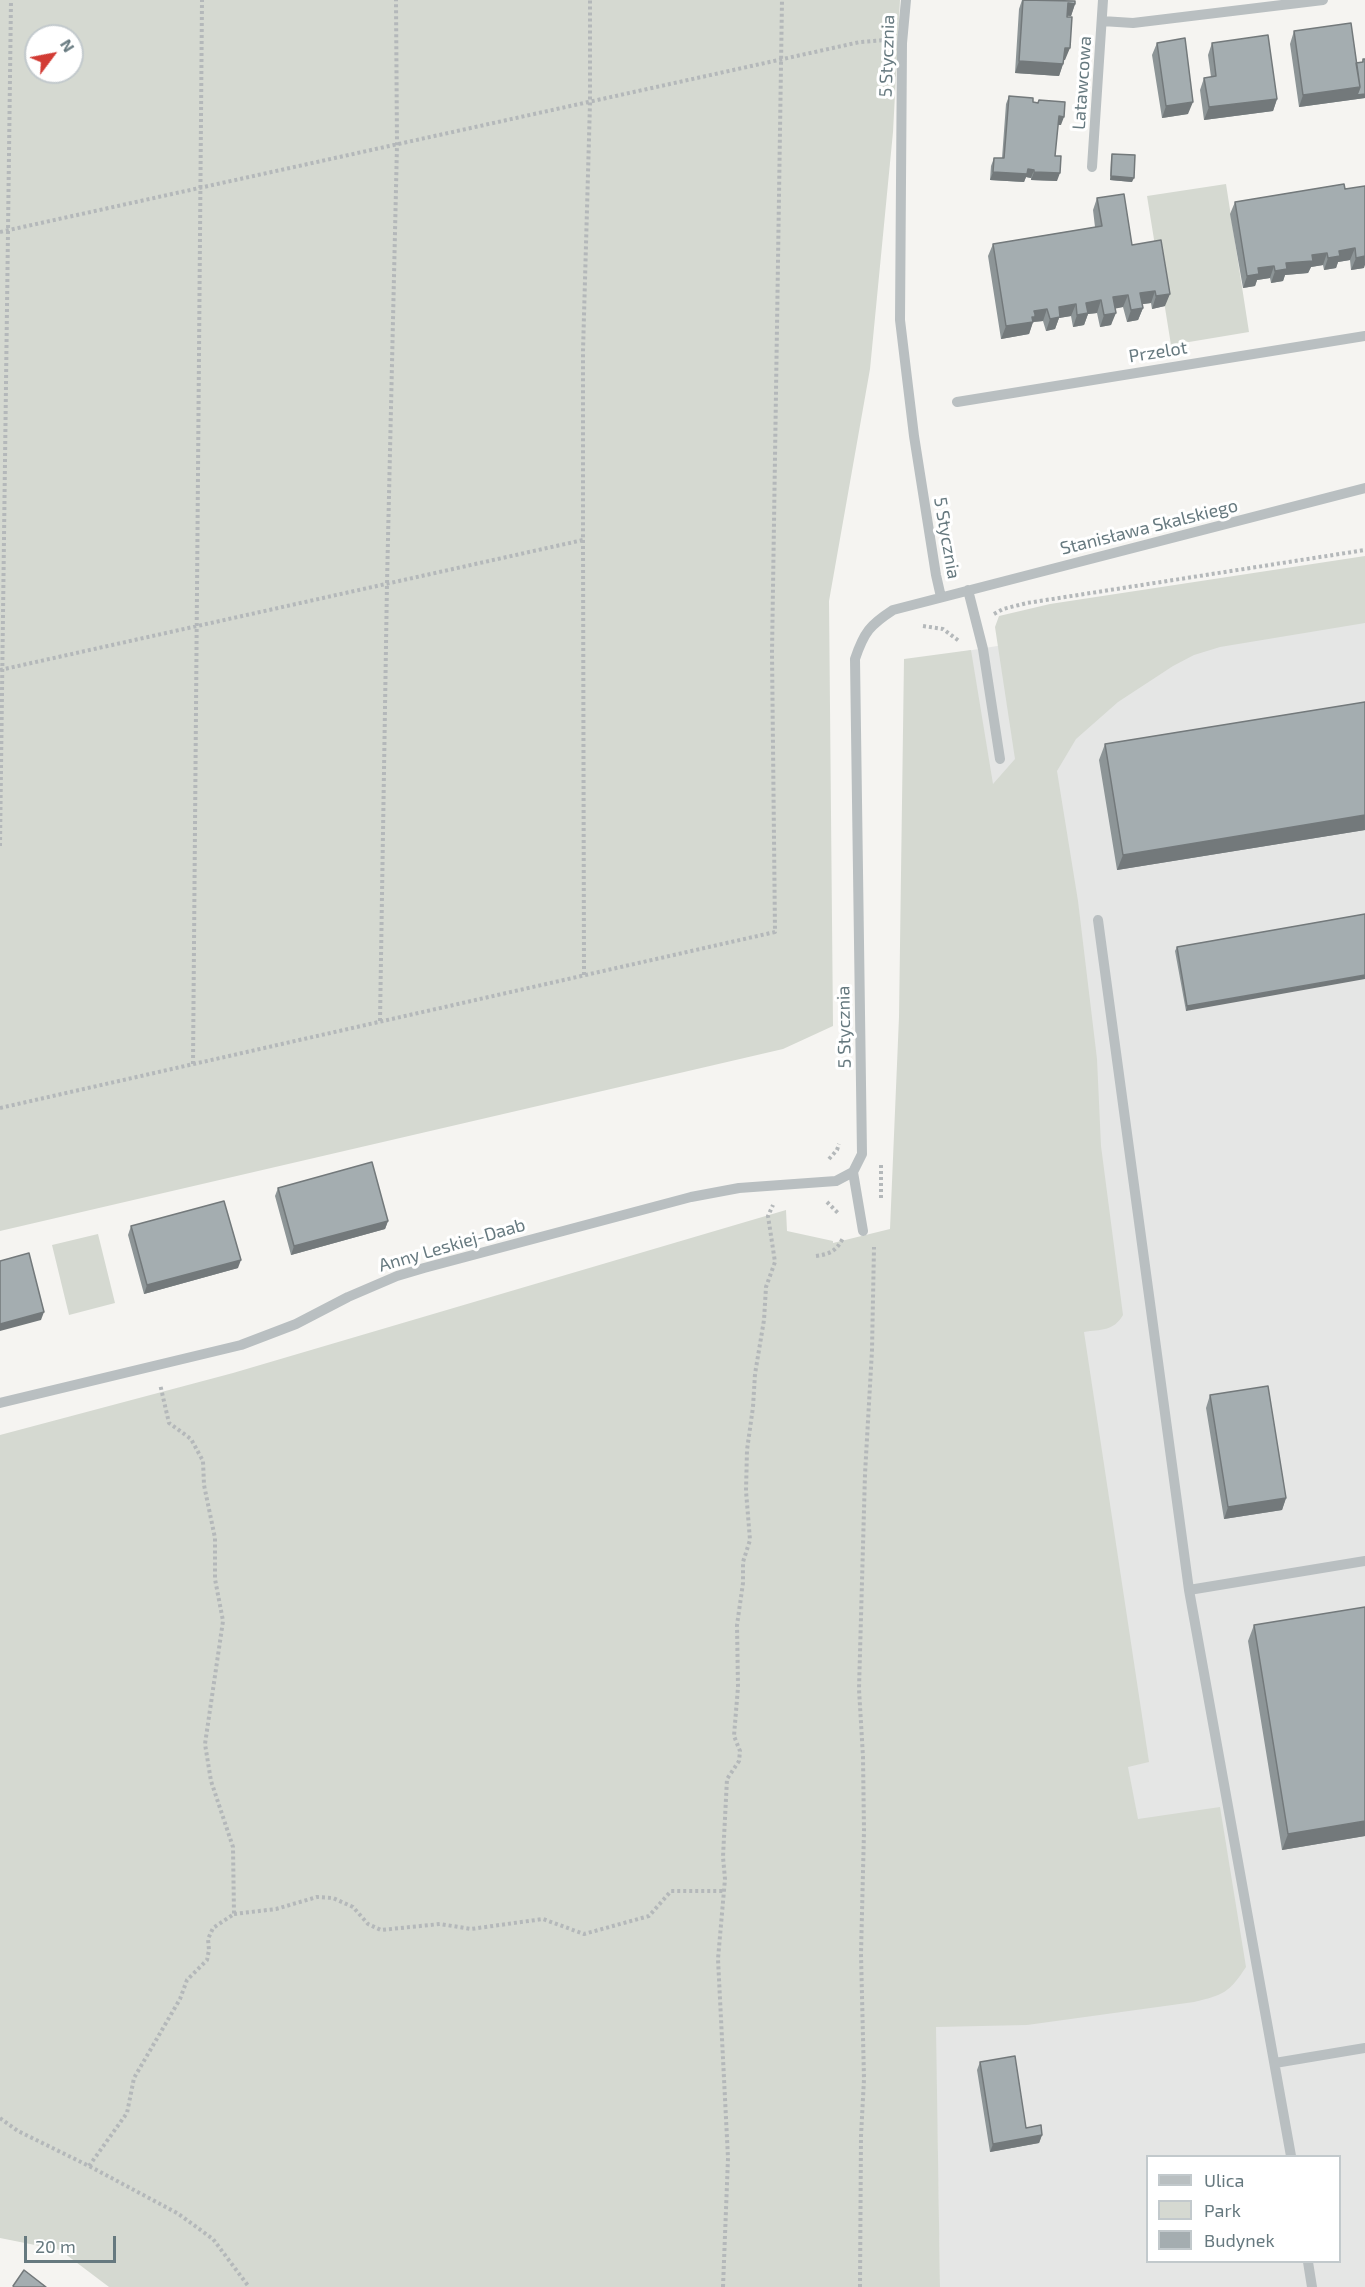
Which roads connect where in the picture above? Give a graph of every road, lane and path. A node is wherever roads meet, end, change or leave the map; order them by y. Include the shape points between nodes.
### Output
1 (11, 0) edge
2 (202, 0) edge
3 (396, 0) edge
4 (590, 0) edge
5 (782, 0) edge
6 (906, 0) edge
7 (1103, 0) edge
8 (1323, 0) edge
9 (1102, 21) junction
10 (903, 40) junction
11 (781, 60) junction
12 (591, 103) junction
13 (397, 145) junction
14 (1092, 167) dead end
15 (200, 188) junction
16 (8, 230) junction
17 (0, 232) edge
18 (1365, 336) edge
19 (957, 402) dead end
20 (1365, 488) edge
21 (583, 540) junction
22 (1365, 550) edge
23 (387, 583) junction
24 (968, 590) junction
25 (941, 597) junction
26 (976, 624) junction
27 (196, 626) junction
28 (920, 626) dead end
29 (955, 637) junction
30 (965, 649) dead end
31 (1, 669) edge
32 (1000, 759) dead end
33 (0, 846) edge
34 (1098, 920) dead end
35 (584, 975) junction
36 (380, 1021) junction
37 (193, 1064) junction
38 (0, 1108) edge
39 (881, 1157) dead end
40 (853, 1172) junction
41 (799, 1183) junction
42 (826, 1201) dead end
43 (881, 1205) dead end
44 (843, 1224) dead end
45 (843, 1231) dead end
46 (863, 1231) dead end
47 (843, 1237) dead end
48 (877, 1239) dead end
49 (156, 1365) junction
50 (0, 1403) edge
51 (1365, 1561) edge
52 (1189, 1590) junction
53 (724, 1891) junction
54 (234, 1914) junction
55 (1365, 2048) edge
56 (1275, 2063) junction
57 (0, 2118) edge
58 (1291, 2155) edge
59 (89, 2166) junction
60 (1308, 2263) edge
61 (249, 2287) edge
62 (723, 2287) edge
63 (860, 2287) edge
64 (1312, 2287) edge

1 - 16 path
2 - 15 path
3 - 13 path
4 - 12 path
5 - 11 path
6 - 10 street, 5 Stycznia
7 - 9 street, Latawcowa
8 - 9 street via 1133,23
9 - 14 street, Latawcowa
10 - 11 path via 860,42
10 - 25 street, 5 Stycznia via 900,320 914,436
11 - 12 path
11 - 35 path via 772,653 775,932
12 - 13 path
12 - 21 path via 583,351
13 - 15 path
13 - 23 path
15 - 16 path
15 - 27 path
16 - 17 path
16 - 31 path
18 - 19 street, Przelot
20 - 24 street, Stanisława Skalskiego
21 - 23 path
21 - 35 path
22 - 26 path via 1027,603 1003,609
23 - 27 path
23 - 36 path
24 - 25 street, Stanisława Skalskiego
24 - 26 street
25 - 40 street, 5 Stycznia via 894,610 877,620 863,636 855,659 861,1154
26 - 29 path
26 - 32 street
27 - 31 path
27 - 37 path
28 - 29 path via 943,629
29 - 30 path
31 - 33 path
34 - 52 street
35 - 36 path
36 - 37 path
37 - 38 path
39 - 43 path
40 - 41 street, Anny Leskiej-Daab via 836,1181
40 - 46 street
41 - 49 street, Anny Leskiej-Daab via 691,1197 424,1268 397,1276 242,1345
41 - 53 path via 788,1196 774,1202 768,1216 775,1262 766,1287 747,1450 750,1540 743,1562 737,1625 734,1736 740,1751 726,1785
42 - 44 path
45 - 47 path
48 - 63 path via 873,1250 859,1689 864,1831
49 - 50 street, Anny Leskiej-Daab
49 - 54 path via 169,1423 191,1440 203,1461 215,1538 215,1579 223,1621 205,1744 211,1781 233,1847
51 - 52 street
52 - 56 street
53 - 54 path via 671,1891 649,1916 584,1934 543,1919 471,1929 440,1924 381,1930 368,1924 353,1907 333,1898 317,1897 276,1909
53 - 62 path via 718,1959 728,2158
54 - 59 path via 213,1929 208,1939 207,1960 187,1980 135,2078 127,2113
55 - 56 street
56 - 58 street
57 - 59 path
59 - 61 path via 177,2213 213,2239
60 - 64 street

